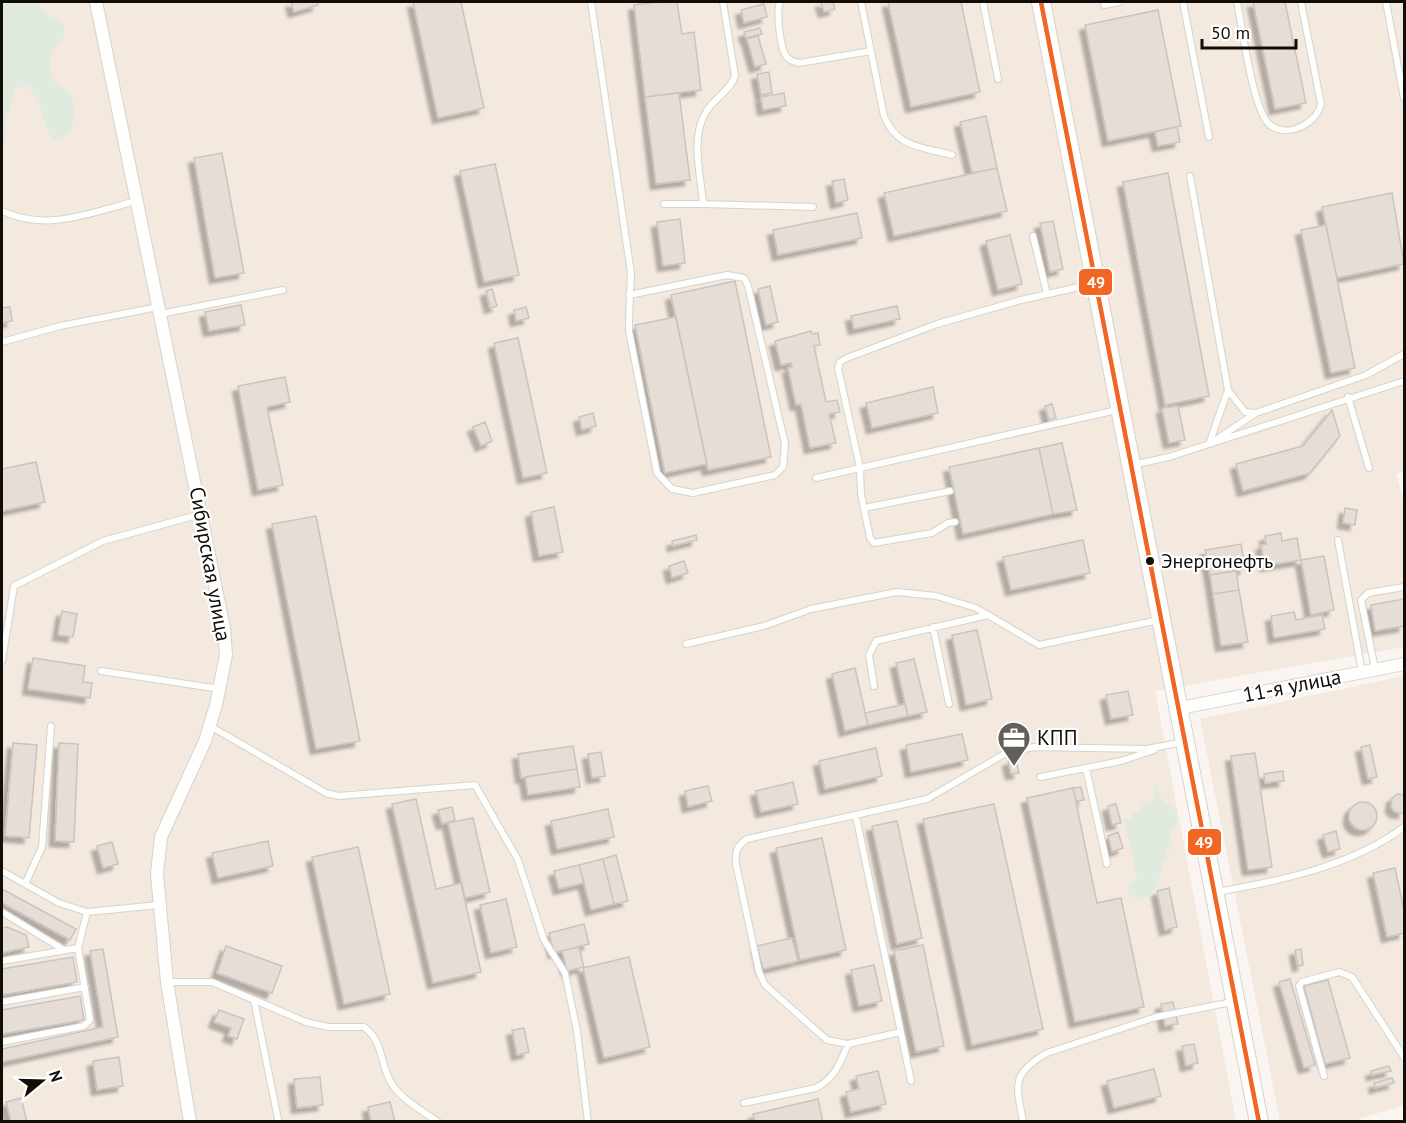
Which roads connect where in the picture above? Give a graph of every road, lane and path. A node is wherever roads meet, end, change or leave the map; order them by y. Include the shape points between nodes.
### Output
1 (96, 2) edge
2 (591, 2) edge
3 (723, 2) edge
4 (780, 2) edge
5 (861, 2) edge
6 (983, 2) edge
7 (1041, 2) edge
8 (1119, 2) edge
9 (1183, 2) edge
10 (1237, 2) edge
11 (1301, 2) edge
12 (1386, 2) edge
13 (1104, 5) dead end
14 (871, 51) junction
15 (998, 79) dead end
16 (1404, 98) edge
17 (1209, 137) dead end
18 (952, 155) dead end
19 (1190, 176) dead end
20 (137, 201) junction
21 (664, 204) dead end
22 (703, 204) junction
23 (813, 207) dead end
24 (2, 211) edge
25 (1034, 236) dead end
26 (1096, 284) junction
27 (283, 290) dead end
28 (1047, 294) junction
29 (630, 295) junction
30 (159, 311) junction
31 (2, 342) edge
32 (1404, 354) edge
33 (1404, 381) edge
34 (1227, 390) junction
35 (1348, 397) junction
36 (1120, 410) junction
37 (1256, 413) junction
38 (1209, 444) junction
39 (1131, 465) junction
40 (860, 468) junction
41 (1369, 468) dead end
42 (816, 478) dead end
43 (950, 490) dead end
44 (864, 508) junction
45 (201, 514) junction
46 (955, 522) dead end
47 (1338, 540) dead end
48 (1404, 586) edge
49 (988, 615) junction
50 (1163, 619) junction
51 (933, 627) junction
52 (686, 644) dead end
53 (2, 661) edge
54 (1404, 664) edge
55 (1375, 670) junction
56 (101, 671) dead end
57 (1362, 672) junction
58 (874, 686) dead end
59 (220, 689) junction
60 (949, 704) dead end
61 (1180, 708) junction
62 (51, 726) dead end
63 (210, 726) junction
64 (1187, 742) junction
65 (1160, 747) junction
66 (1086, 768) junction
67 (1040, 777) dead end
68 (856, 816) junction
69 (1404, 827) edge
70 (1107, 864) dead end
71 (2, 872) edge
72 (25, 884) junction
73 (1216, 892) junction
74 (159, 905) junction
75 (2, 912) edge
76 (87, 912) junction
77 (78, 948) junction
78 (64, 950) junction
79 (2, 961) edge
80 (167, 982) junction
81 (85, 987) junction
82 (254, 999) junction
83 (1236, 1001) junction
84 (2, 1002) edge
85 (901, 1032) junction
86 (2, 1042) edge
87 (848, 1044) junction
88 (1404, 1055) edge
89 (1324, 1076) dead end
90 (911, 1081) dead end
91 (744, 1104) dead end
92 (278, 1119) dead end
93 (1023, 1121) edge
94 (190, 1122) edge
95 (438, 1122) edge
96 (588, 1122) edge
97 (1259, 1122) edge

1 - 20 street, Сибирская улица
2 - 29 lane via 631,273
3 - 22 lane via 735,76 701,121 698,148
4 - 14 lane via 777,15 784,53 793,62
5 - 14 lane
6 - 15 lane
7 - 26 street
8 - 13 lane
9 - 17 lane
10 - 11 lane via 1258,106 1270,125 1278,129 1303,126 1319,112 1321,104
12 - 16 lane
14 - 18 lane via 890,131 900,141
19 - 34 lane
20 - 24 lane via 46,222 27,221
20 - 30 street, Сибирская улица
21 - 22 lane
22 - 23 lane
25 - 28 lane
26 - 28 lane
26 - 36 street
27 - 30 lane
28 - 40 lane via 937,324 840,362 838,368
29 - 29 lane via 629,331 657,472 663,481 672,489 693,493 775,475 783,467 785,444 744,278 727,275
30 - 31 lane via 60,326
30 - 45 street, Сибирская улица
32 - 37 lane via 1366,375
33 - 35 lane
34 - 37 lane via 1245,411
34 - 38 lane
35 - 38 lane
35 - 41 lane
36 - 39 street
36 - 40 lane
37 - 38 lane
38 - 39 lane
39 - 50 street
40 - 42 lane
40 - 44 lane
43 - 44 lane
44 - 46 lane via 874,543 932,533
45 - 53 lane via 103,541 14,586
45 - 59 street, Сибирская улица via 224,628 226,655
47 - 57 lane
48 - 55 lane via 1368,593 1361,600
49 - 50 lane via 1039,645
49 - 51 lane
49 - 52 lane via 936,596 888,592
50 - 61 street
51 - 58 lane via 876,641 869,655
51 - 60 lane
54 - 55 street, 11-я улица
55 - 57 street, 11-я улица
56 - 59 lane
57 - 61 street, 11-я улица
59 - 63 street, Сибирская улица
61 - 64 street
62 - 72 lane via 42,847
63 - 74 street, Сибирская улица via 161,837
63 - 96 lane via 326,793 338,796 475,786 518,860 544,940 565,973 577,1031
64 - 65 lane
64 - 73 street
65 - 66 lane
65 - 68 lane via 1034,747 1000,756 927,799
66 - 67 lane
66 - 70 lane
68 - 85 lane
68 - 87 lane via 747,839 735,853 765,985 827,1040
69 - 73 lane via 1380,844 1324,867
71 - 72 lane
72 - 76 lane via 59,903
73 - 83 street
74 - 76 lane
74 - 80 street, Сибирская улица
75 - 78 lane
76 - 77 lane
77 - 78 lane
77 - 81 lane
78 - 79 lane
80 - 82 lane via 212,982
80 - 94 street, Сибирская улица
81 - 84 lane
81 - 86 lane via 92,1016 88,1024
82 - 92 lane
82 - 95 lane via 306,1022 328,1027 364,1027 379,1043 392,1084
83 - 93 lane via 1156,1017 1047,1053 1018,1078
83 - 97 street
85 - 87 lane
85 - 90 lane
87 - 91 lane via 826,1083
88 - 89 lane via 1352,977 1339,972 1302,982 1299,988

